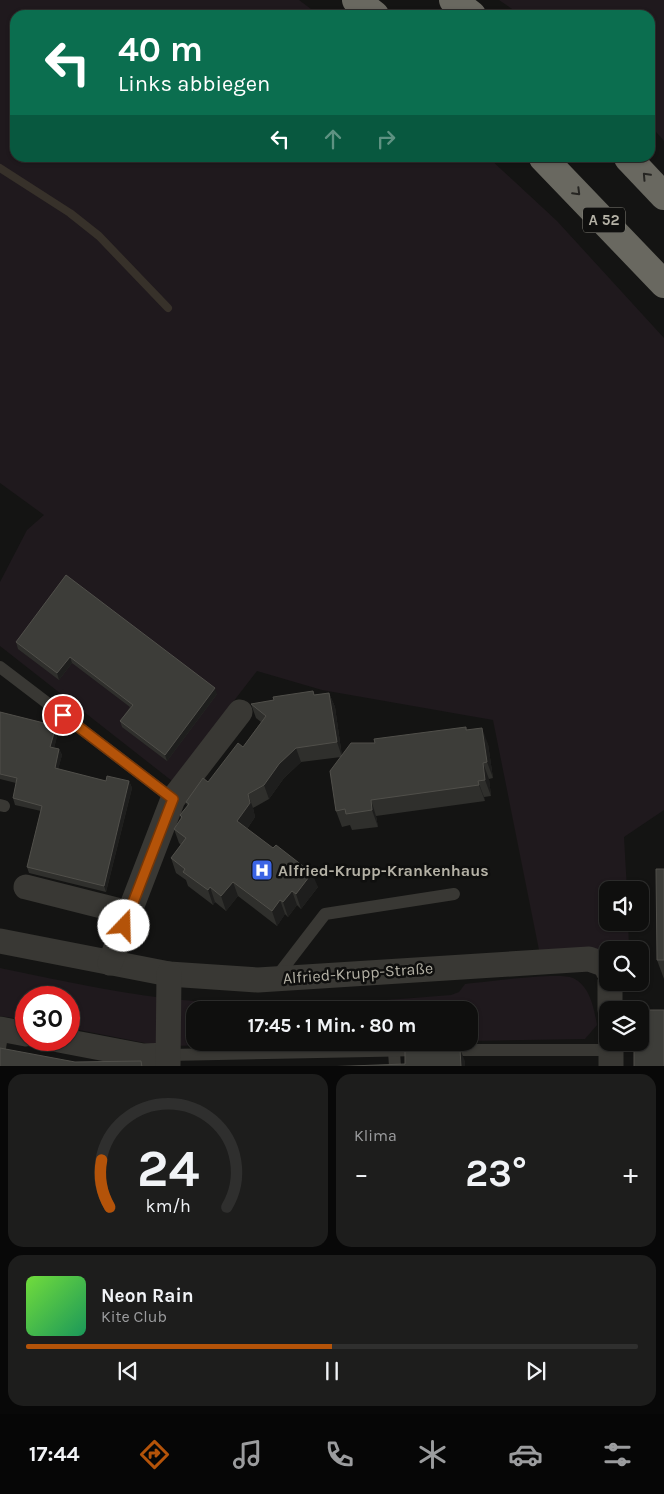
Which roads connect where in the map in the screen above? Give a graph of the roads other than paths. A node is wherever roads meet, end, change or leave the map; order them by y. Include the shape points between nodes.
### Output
1 (356, 0) edge
2 (453, 0) edge
3 (369, 10) edge
4 (466, 10) edge
5 (547, 162) edge
6 (632, 162) edge
7 (664, 196) edge
8 (664, 284) edge
9 (0, 667) edge
10 (240, 712) dead end
11 (173, 799) junction
12 (26, 887) dead end
13 (454, 894) dead end
14 (129, 912) junction
15 (0, 941) edge
16 (110, 963) junction
17 (599, 966) edge
18 (169, 974) junction
19 (275, 979) junction
20 (80, 1044) edge
21 (394, 1051) junction
22 (611, 1053) edge
23 (168, 1061) edge
24 (395, 1066) edge

1 - 3 highway
2 - 4 highway
5 -> 8 highway, A 52
7 -> 6 highway
9 - 11 lane
10 - 11 street
11 - 14 street
12 - 14 street
13 - 19 lane via 325,914
14 - 16 street
15 - 16 street, Alfried-Krupp-Straße
16 - 18 street, Alfried-Krupp-Straße
17 - 19 street, Alfried-Krupp-Straße via 589,958
18 - 19 street, Alfried-Krupp-Straße
18 - 23 street
20 - 23 street
21 - 22 lane
21 - 23 lane
21 - 24 lane

